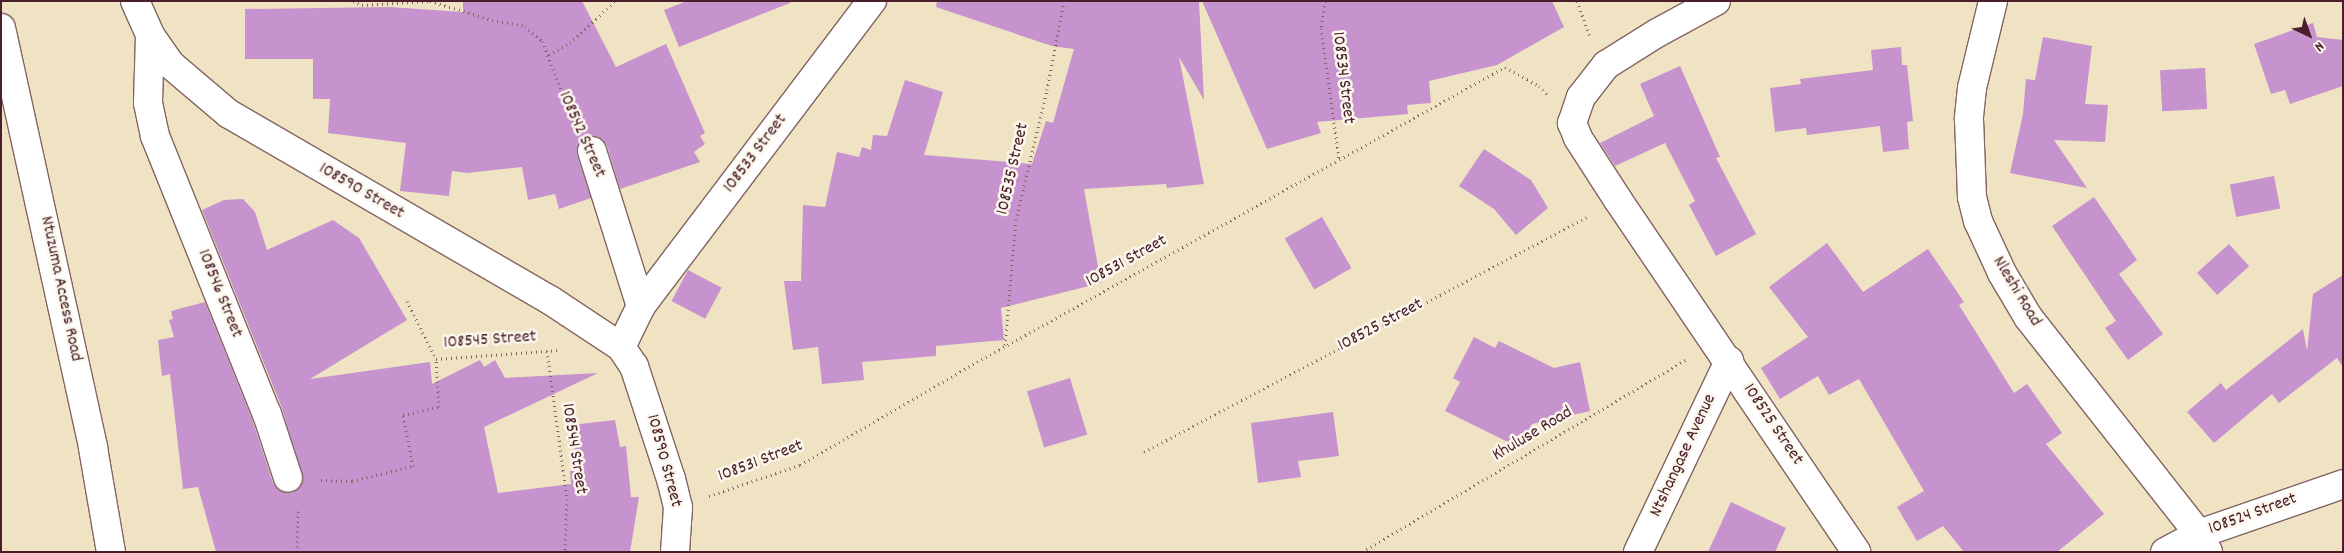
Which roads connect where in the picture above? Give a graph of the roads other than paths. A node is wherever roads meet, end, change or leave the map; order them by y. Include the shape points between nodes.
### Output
1 (135, 1) edge
2 (872, 1) edge
3 (1716, 1) edge
4 (1993, 1) edge
5 (1, 28) edge
6 (150, 35) junction
7 (592, 151) road end
8 (641, 306) junction
9 (621, 347) junction
10 (1723, 351) junction
11 (288, 478) road end
12 (2343, 484) edge
13 (2203, 543) edge
14 (111, 552) edge
15 (675, 552) edge
16 (1638, 552) edge
17 (1856, 552) edge
18 (2165, 552) edge

1 - 6 street, 108590 Street
2 - 8 street, 108533 Street
3 - 10 street, 108525 Street via 1606,66 1581,98 1572,122 1578,138 1618,200
4 - 13 street, Nleshi Road via 1972,88 1969,119 1972,197 1978,221 2028,318
5 - 14 street, Ntuzuma Access Road via 48,230 103,494
6 - 9 street, 108590 Street via 170,64 229,114 550,300
6 - 11 street, 108546 Street via 148,103 155,136 267,414
7 - 8 street, 108542 Street
8 - 9 street
9 - 15 street, 108590 Street via 642,386 678,507
10 - 16 street, Ntshangase Avenue
10 - 17 street, 108525 Street
12 - 13 street, 108524 Street
13 - 18 street, 108524 Street

